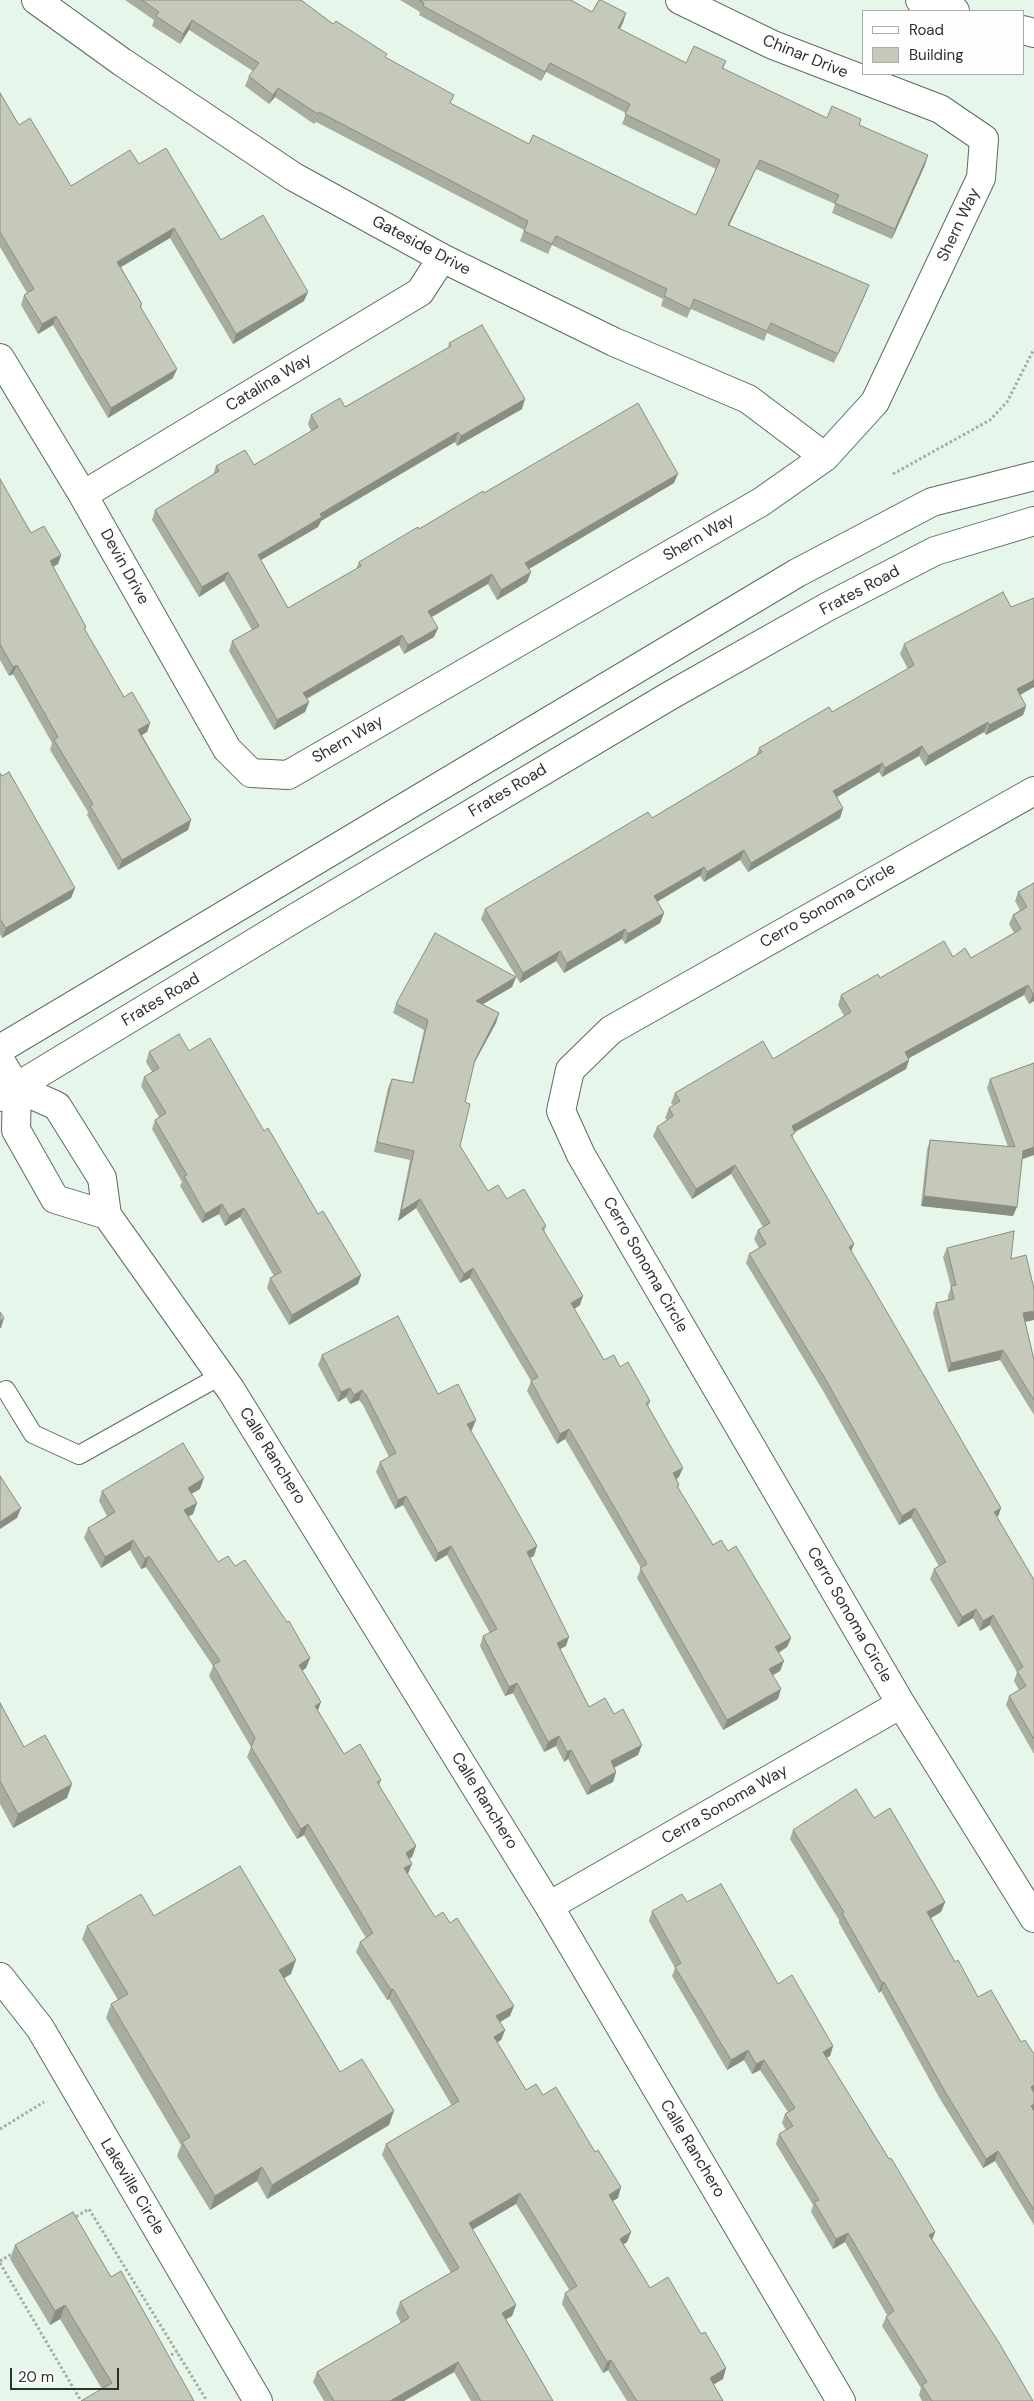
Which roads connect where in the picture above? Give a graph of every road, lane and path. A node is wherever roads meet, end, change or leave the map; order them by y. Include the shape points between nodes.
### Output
1 (36, 0) edge
2 (680, 0) edge
3 (920, 0) edge
4 (953, 10) edge
5 (984, 139) joint
6 (442, 258) junction
7 (1034, 349) edge
8 (0, 358) edge
9 (825, 457) junction
10 (893, 474) dead end
11 (1034, 476) edge
12 (83, 496) junction
13 (1034, 521) edge
14 (251, 773) joint
15 (1034, 791) edge
16 (0, 1049) edge
17 (0, 1060) edge
18 (9, 1092) edge
19 (107, 1215) junction
20 (220, 1376) junction
21 (6, 1390) dead end
22 (901, 1704) junction
23 (549, 1906) junction
24 (1034, 1918) edge
25 (0, 1977) edge
26 (48, 2100) dead end
27 (0, 2129) edge
28 (64, 2223) edge
29 (16, 2251) edge
30 (0, 2262) edge
31 (177, 2352) junction
32 (161, 2361) edge
33 (81, 2401) edge
34 (207, 2401) edge
35 (258, 2401) edge
36 (841, 2401) edge

1 - 6 street, Gateside Drive via 294,177
2 - 5 street, Chinar Drive via 773,45 940,109
3 - 4 street
5 - 9 street, Shern Way via 981,178 875,402
6 - 9 street, Gateside Drive via 614,342 748,399
6 - 12 street, Catalina Way via 420,292
7 - 10 path via 1007,402 990,420
8 - 12 street, Devin Drive
9 - 14 street, Shern Way via 761,502 288,775
11 - 16 street via 932,502 797,573
12 - 14 street, Devin Drive via 227,749
13 - 18 street, Frates Road via 934,551 793,627 286,923
15 - 22 street, Cerro Sonoma Circle via 611,1030 570,1070 561,1110 586,1164
17 - 18 street
18 - 19 street via 16,1130 56,1199
18 - 19 street, Calle Ranchero via 57,1106 102,1178
19 - 20 street, Calle Ranchero
20 - 21 lane via 79,1455 33,1434
20 - 23 street, Calle Ranchero
22 - 23 street, Cerra Sonoma Way
22 - 24 street, Cerro Sonoma Circle
23 - 36 street, Calle Ranchero
25 - 35 street, Lakeville Circle via 40,2028
26 - 27 path
28 - 31 path via 89,2209
29 - 30 path
30 - 33 path
31 - 32 path
31 - 34 path

